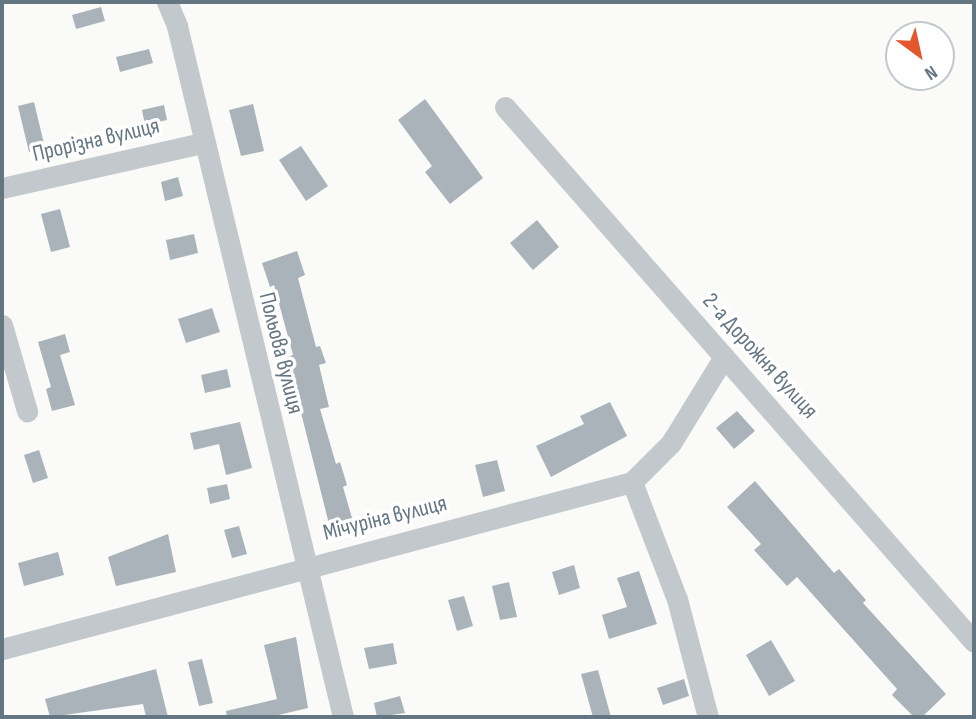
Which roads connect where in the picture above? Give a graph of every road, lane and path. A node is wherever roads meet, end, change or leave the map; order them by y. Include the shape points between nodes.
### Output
1 (167, 2) edge
2 (505, 107) dead end
3 (202, 143) junction
4 (2, 188) edge
5 (2, 325) edge
6 (724, 357) junction
7 (27, 411) dead end
8 (632, 482) junction
9 (307, 566) junction
10 (974, 642) edge
11 (2, 649) edge
12 (343, 717) edge
13 (708, 717) edge

1 - 3 street, Польова вулиця via 177,26
2 - 6 street, 2-а Дорожня вулиця
3 - 4 street, Прорізна вулиця
3 - 9 street, Польова вулиця
5 - 7 street
6 - 8 street via 671,443
6 - 10 street, 2-а Дорожня вулиця
8 - 9 street, Мічуріна вулиця
8 - 13 street via 677,599
9 - 11 street, Мічуріна вулиця
9 - 12 street, Польова вулиця

